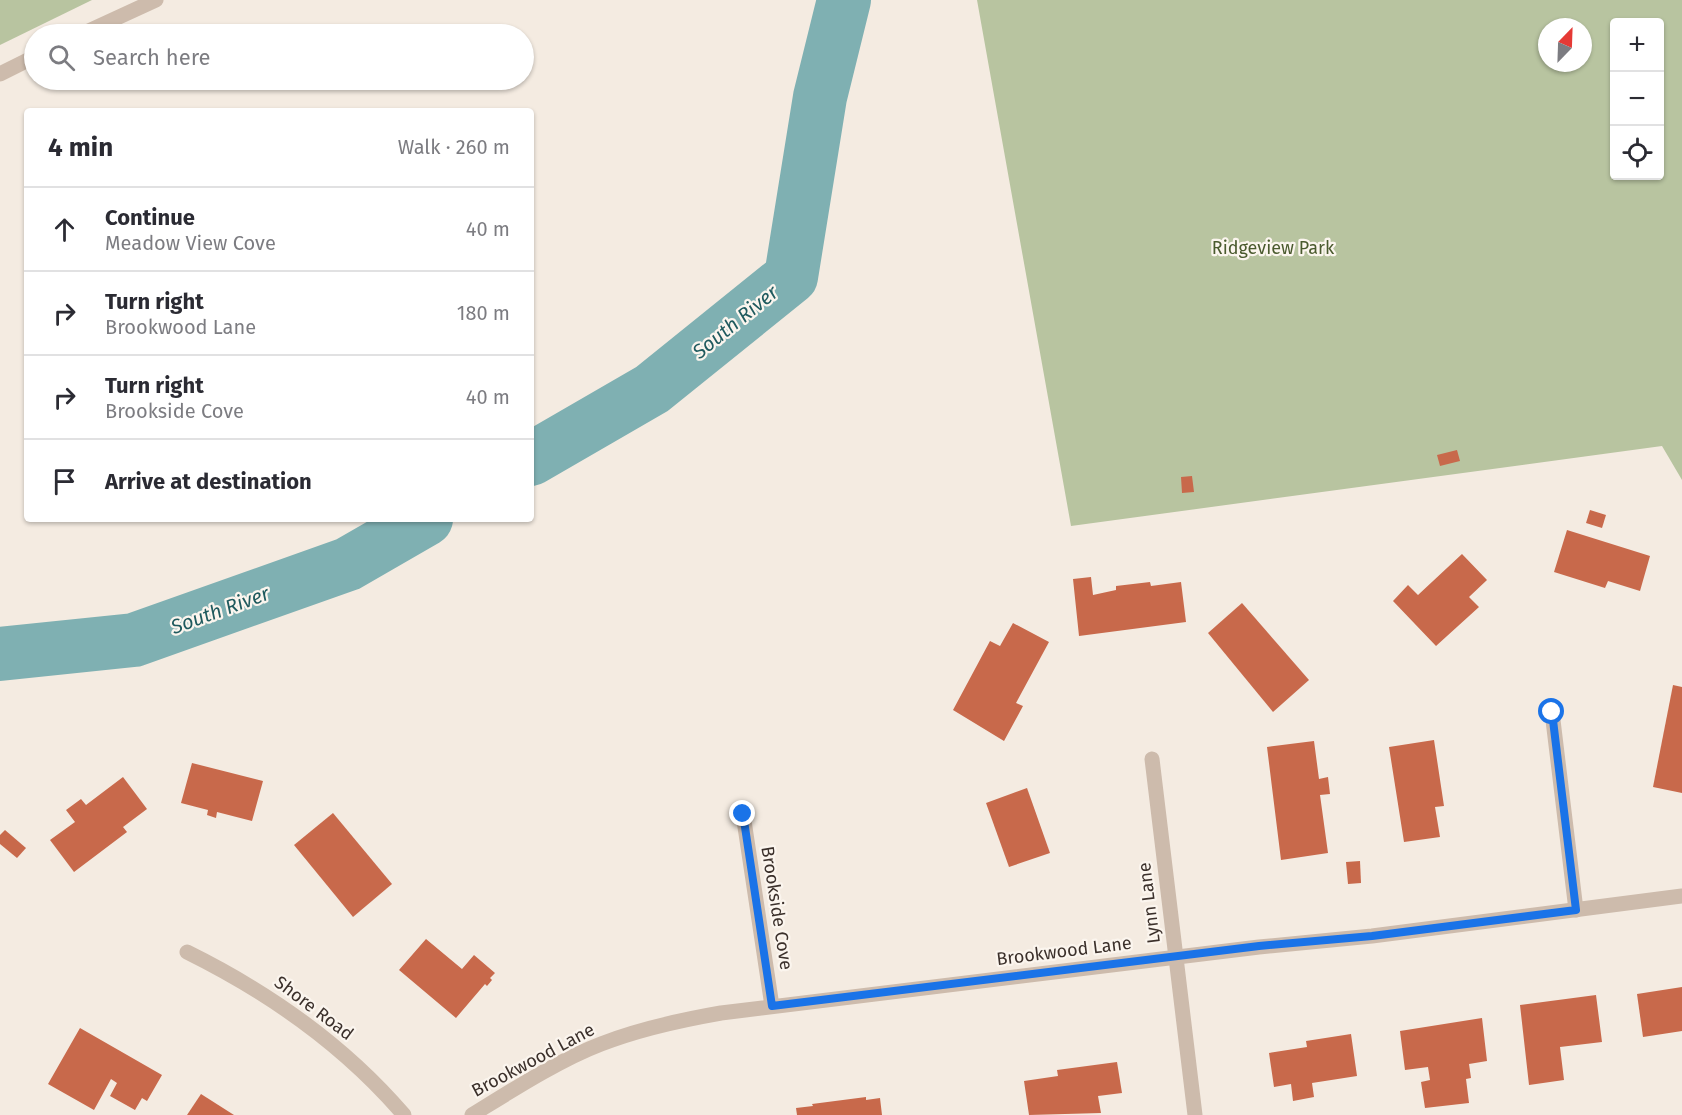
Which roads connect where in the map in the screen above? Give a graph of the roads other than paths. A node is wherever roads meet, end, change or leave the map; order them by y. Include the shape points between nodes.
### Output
1 (156, 0) edge
2 (104, 24) edge
3 (24, 62) edge
4 (0, 74) edge
5 (1552, 712) dead end
6 (1152, 759) dead end
7 (743, 814) dead end
8 (1682, 896) edge
9 (1576, 910) junction
10 (187, 952) dead end
11 (1175, 957) junction
12 (772, 1006) junction
13 (404, 1115) edge
14 (472, 1115) edge
15 (1195, 1115) edge

1 - 2 street
3 - 4 street
5 - 9 street
6 - 11 street, Lynn Lane
7 - 12 street, Brookside Cove
8 - 9 street, Brookwood Lane
9 - 11 street, Brookwood Lane
10 - 13 street, Shore Road via 282,1005 335,1046
11 - 12 street, Brookwood Lane
11 - 15 street, Lynn Lane
12 - 14 street, Brookwood Lane via 680,1020 600,1044

